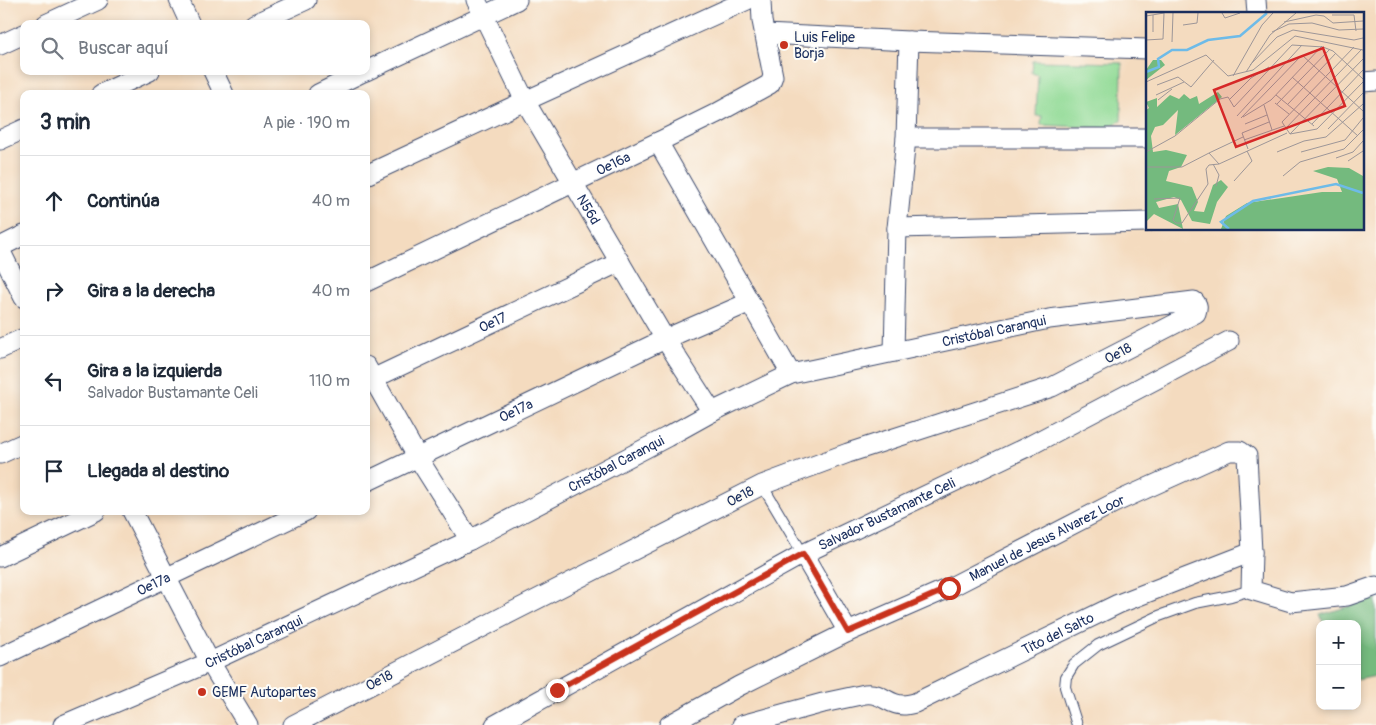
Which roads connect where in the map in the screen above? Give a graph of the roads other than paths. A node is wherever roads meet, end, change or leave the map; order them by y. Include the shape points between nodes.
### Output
1 (98, 0) edge
2 (179, 0) edge
3 (306, 0) edge
4 (517, 0) edge
5 (748, 0) edge
6 (762, 0) edge
7 (479, 8) edge
8 (55, 20) edge
9 (188, 20) edge
10 (263, 20) edge
11 (765, 34) junction
12 (20, 36) edge
13 (909, 41) junction
14 (0, 45) edge
15 (1146, 49) edge
16 (370, 69) edge
17 (141, 75) edge
18 (215, 75) edge
19 (358, 75) edge
20 (110, 90) edge
21 (222, 90) edge
22 (326, 90) edge
23 (525, 101) junction
24 (20, 131) edge
25 (906, 138) junction
26 (1146, 138) edge
27 (0, 140) edge
28 (658, 142) junction
29 (370, 173) edge
30 (574, 182) junction
31 (1146, 222) edge
32 (897, 228) junction
33 (20, 237) edge
34 (0, 248) edge
35 (620, 262) junction
36 (370, 280) edge
37 (20, 290) edge
38 (750, 302) junction
39 (1197, 304) joint
40 (665, 339) junction
41 (20, 340) edge
42 (1229, 341) dead end
43 (0, 349) edge
44 (894, 352) junction
45 (791, 374) junction
46 (370, 376) edge
47 (370, 378) edge
48 (712, 412) junction
49 (20, 445) edge
50 (0, 454) edge
51 (418, 458) junction
52 (370, 480) edge
53 (762, 485) junction
54 (88, 515) edge
55 (134, 515) edge
56 (298, 515) edge
57 (470, 540) junction
58 (1252, 552) junction
59 (803, 554) junction
60 (0, 557) edge
61 (166, 578) junction
62 (1376, 586) edge
63 (1251, 590) junction
64 (848, 632) junction
65 (0, 657) edge
66 (210, 662) junction
67 (64, 725) edge
68 (248, 725) edge
69 (293, 725) edge
70 (495, 725) edge
71 (669, 725) edge
72 (742, 725) edge
73 (1077, 725) edge

1 - 8 street
2 - 9 street
3 - 10 street
4 - 7 street
5 - 23 street
6 - 11 street
7 - 16 street
7 - 23 street, N56d
11 - 13 street
11 - 28 street, Oe16a via 773,76 770,84
12 - 14 street
13 - 15 street
13 - 25 street
17 - 20 street
18 - 21 street
19 - 22 street
23 - 29 street
23 - 30 street, N56d
24 - 27 street
25 - 26 street
25 - 32 street
28 - 30 street, Oe16a
28 - 38 street
30 - 35 street, N56d
30 - 36 street, Oe16a
31 - 32 street
32 - 44 street
33 - 34 street
34 - 37 street
35 - 40 street, N56d
35 - 46 street, Oe17
38 - 40 street, Oe17a
38 - 45 street
39 - 44 street, Cristóbal Caranqui via 1194,301 1049,319
39 - 53 street, Oe18 via 1196,313 1052,387 848,453
40 - 48 street, N56d
40 - 51 street, Oe17a
41 - 43 street
42 - 59 street, Salvador Bustamante Celi via 1029,446
44 - 45 street, Cristóbal Caranqui
45 - 48 street, Cristóbal Caranqui
47 - 51 street
48 - 57 street, Cristóbal Caranqui
49 - 50 street
51 - 52 street, Oe17a
51 - 57 street
53 - 59 lane
53 - 69 street, Oe18
54 - 60 street
55 - 61 street
56 - 61 street, Oe17a
57 - 66 street, Cristóbal Caranqui
58 - 63 street
58 - 64 street, Manuel de Jesus Alvarez Loor via 1247,456 1240,451 1229,451 1114,503 949,588
58 - 72 street, Tito del Salto via 1118,604 915,703 905,706 870,693
59 - 64 street
59 - 70 street, Salvador Bustamante Celi
61 - 65 street, Oe17a
61 - 66 street
62 - 63 street via 1347,596 1291,602
63 - 73 lane via 1195,603 1098,645 1074,664 1066,676 1065,687
64 - 71 street, Manuel de Jesus Alvarez Loor
66 - 67 street, Cristóbal Caranqui
66 - 68 street

